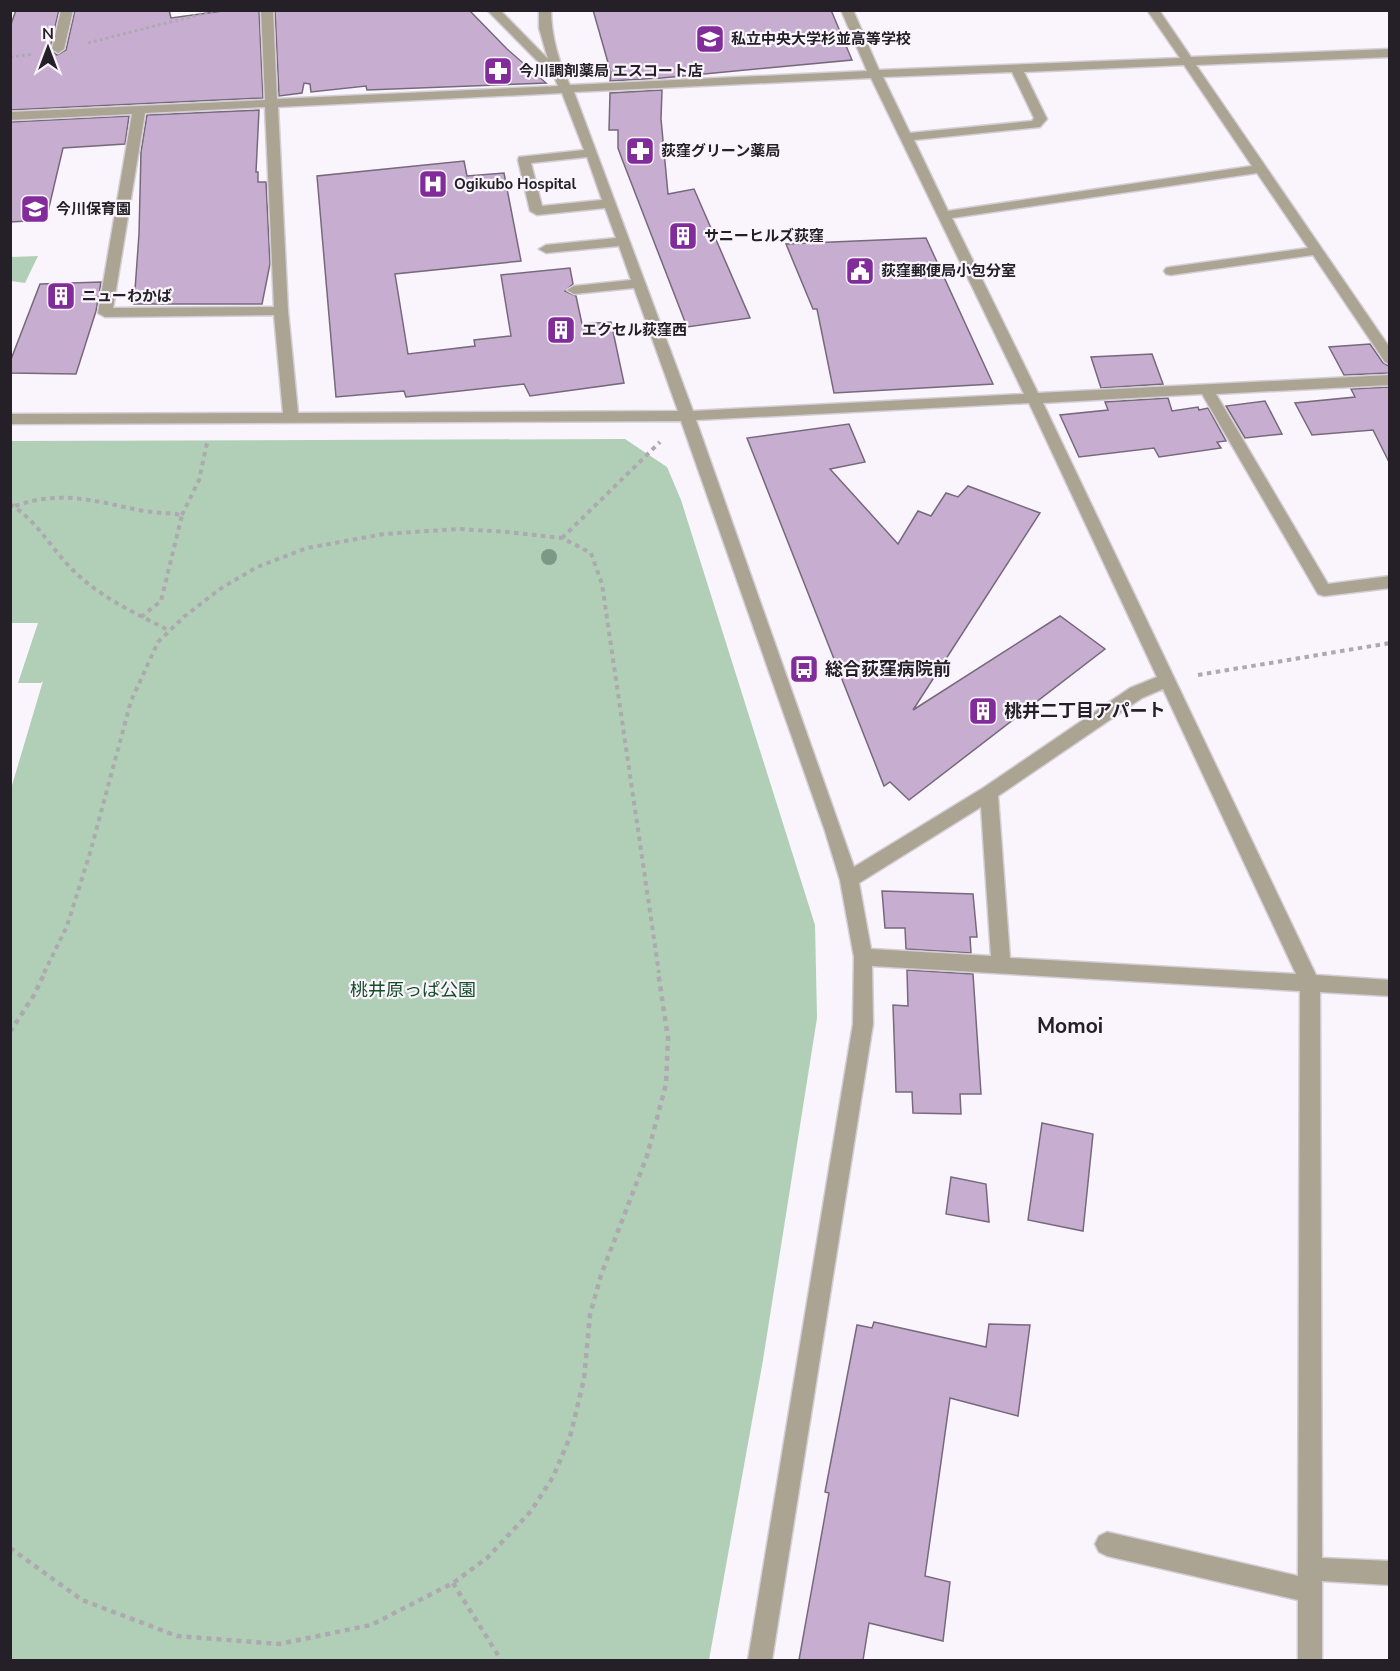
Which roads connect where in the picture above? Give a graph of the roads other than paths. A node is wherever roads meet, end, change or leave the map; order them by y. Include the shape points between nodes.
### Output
1 (67, 10) edge
2 (267, 10) edge
3 (493, 10) edge
4 (545, 10) edge
5 (847, 10) edge
6 (1153, 10) edge
7 (58, 49) road end
8 (1389, 53) edge
9 (1186, 61) junction
10 (1016, 68) junction
11 (875, 74) junction
12 (564, 82) junction
13 (271, 103) junction
14 (139, 109) junction
15 (10, 116) edge
16 (907, 137) junction
17 (592, 153) junction
18 (1258, 169) junction
19 (610, 203) junction
20 (945, 215) junction
21 (624, 241) junction
22 (546, 249) dead end
23 (1315, 251) junction
24 (1171, 271) dead end
25 (639, 283) junction
26 (574, 290) dead end
27 (281, 311) junction
28 (1389, 359) edge
29 (1389, 380) edge
30 (1206, 389) junction
31 (1034, 399) junction
32 (687, 416) junction
33 (291, 418) junction
34 (10, 419) edge
35 (1389, 582) edge
36 (1167, 680) junction
37 (989, 793) junction
38 (849, 880) junction
39 (863, 957) junction
40 (1001, 965) junction
41 (1310, 983) junction
42 (1389, 988) edge
43 (1107, 1544) dead end
44 (1389, 1573) edge
45 (1311, 1580) junction
46 (760, 1660) edge
47 (1310, 1660) edge

1 - 7 street
2 - 13 street
3 - 12 street
4 - 12 street via 545,28
5 - 11 street
6 - 9 street
8 - 9 street
9 - 10 street
9 - 18 street
10 - 11 street
10 - 16 street via 1041,119 1036,124
11 - 12 street
11 - 16 street
12 - 13 street
12 - 17 street
13 - 14 street
13 - 27 street
14 - 15 street
14 - 27 street via 105,313
16 - 20 street
17 - 19 street
17 - 19 street via 524,160 537,211
18 - 20 street
18 - 23 street
19 - 21 street
20 - 31 street
21 - 22 street
21 - 25 street
23 - 24 street
23 - 28 street
25 - 26 street
25 - 32 street
27 - 33 street
29 - 30 street
30 - 31 street
30 - 35 street via 1324,590
31 - 32 street
31 - 36 street
32 - 33 street
32 - 38 street
33 - 34 street
36 - 37 street via 1136,693
36 - 41 street
37 - 38 street
37 - 40 street
38 - 39 street
39 - 40 street
39 - 46 street via 863,1024
40 - 41 street
41 - 42 street
41 - 45 street
43 - 45 street
44 - 45 street
45 - 47 street

